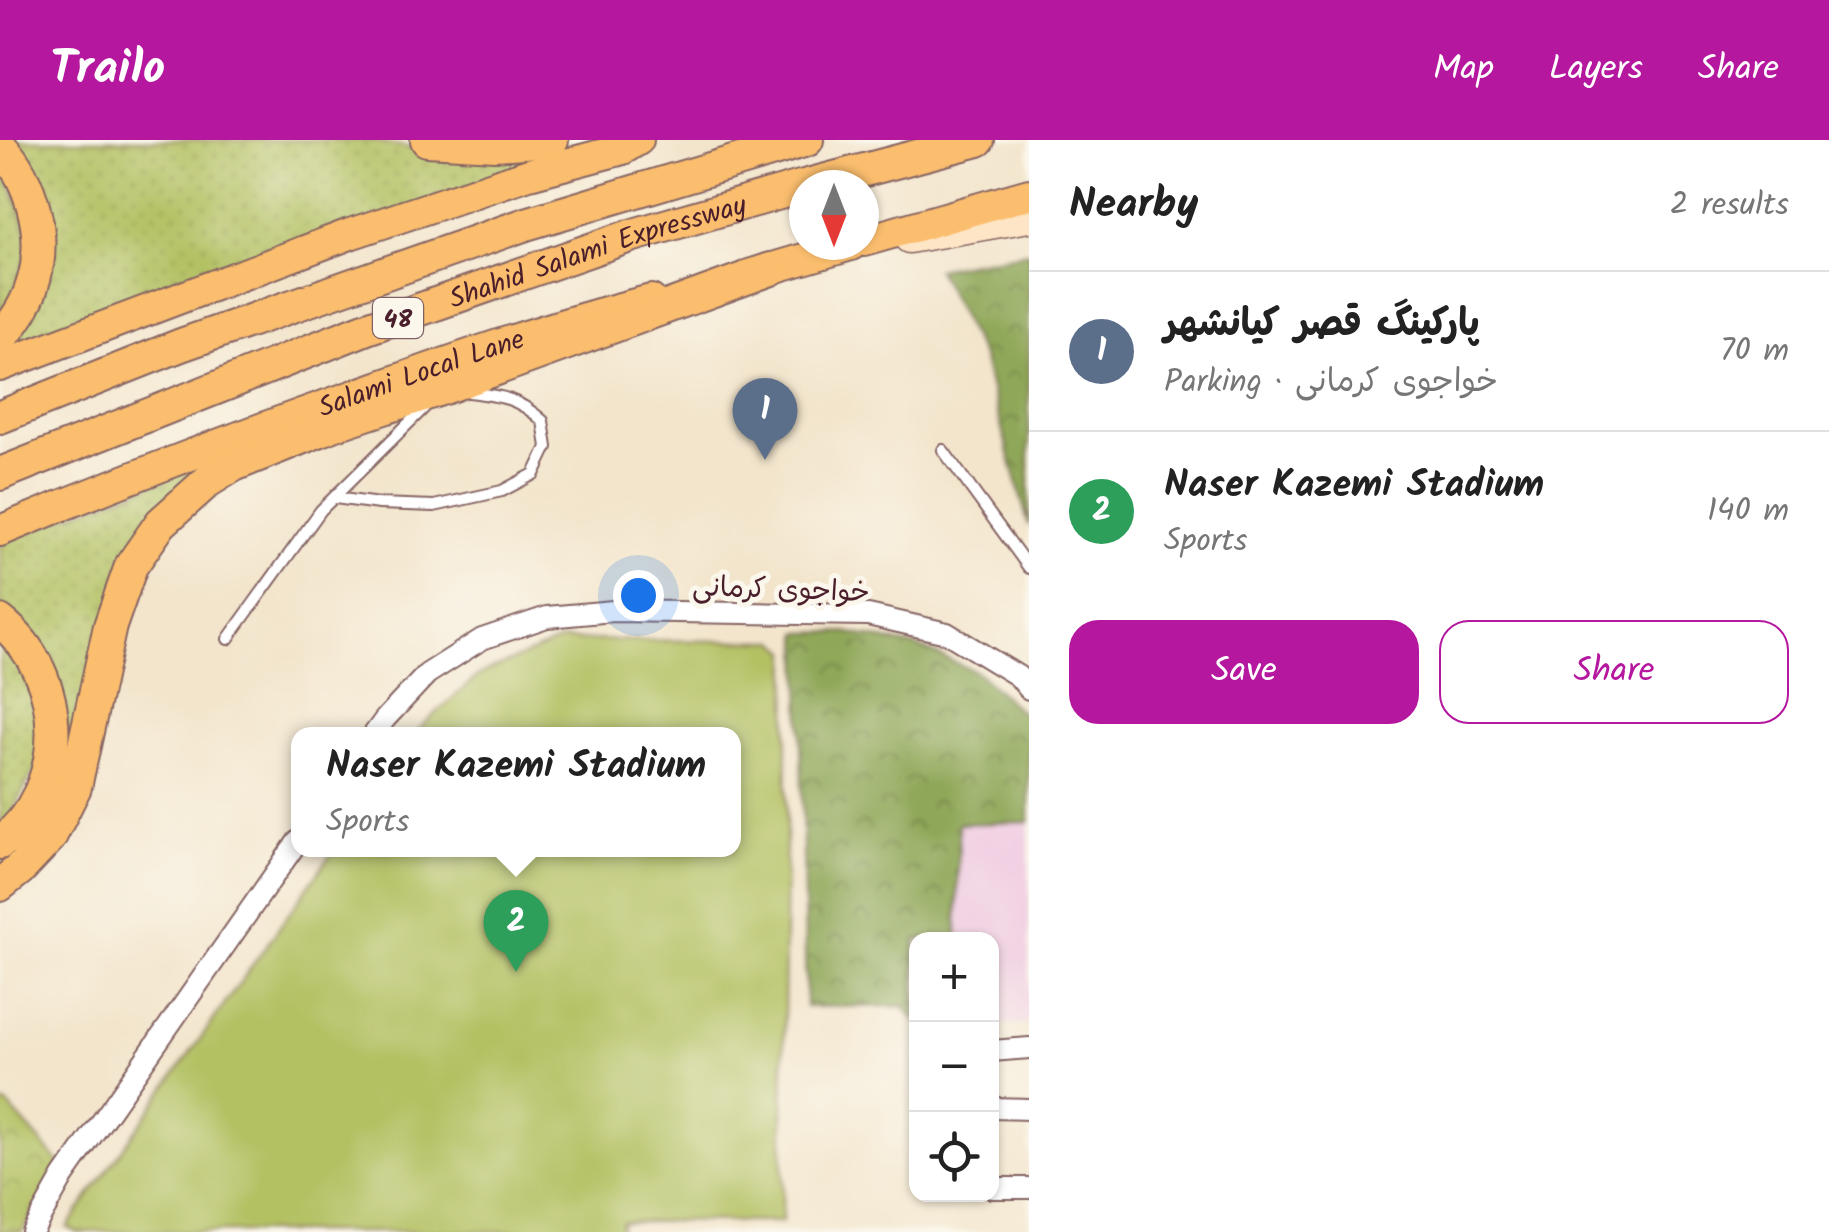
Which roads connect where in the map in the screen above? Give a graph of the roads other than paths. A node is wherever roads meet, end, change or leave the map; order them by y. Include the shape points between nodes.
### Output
1 (426, 140) edge
2 (552, 140) edge
3 (638, 140) edge
4 (807, 140) edge
5 (978, 140) edge
6 (0, 146) edge
7 (866, 170) edge
8 (789, 191) edge
9 (1029, 194) edge
10 (1029, 218) edge
11 (879, 237) edge
12 (879, 243) edge
13 (803, 260) edge
14 (771, 270) junction
15 (0, 340) edge
16 (0, 366) edge
17 (444, 388) junction
18 (0, 417) edge
19 (944, 450) dead end
20 (0, 474) edge
21 (335, 498) junction
22 (0, 531) edge
23 (1029, 568) edge
24 (0, 621) edge
25 (228, 639) dead end
26 (1029, 689) edge
27 (379, 727) edge
28 (0, 844) edge
29 (291, 851) edge
30 (0, 884) edge
31 (1029, 1048) edge
32 (999, 1050) edge
33 (999, 1108) edge
34 (1029, 1109) edge
35 (999, 1188) edge
36 (1029, 1188) edge
37 (32, 1232) edge

1 - 2 highway
3 - 16 main road via 350,234
4 - 18 highway, Shahid Salami Expressway / 48 via 508,230
5 - 7 highway, Shahid Salami Expressway / 48
6 - 15 highway via 32,198 38,240 33,285
8 - 20 highway, Shahid Salami Expressway / 48 via 630,236 386,322
9 - 11 main road
10 - 12 main road
13 - 14 main road, Salami Local Lane
14 - 17 highway
14 - 22 main road, Salami Local Lane via 576,319 445,362
17 - 21 lane
17 - 21 lane via 525,404 544,420 547,447 534,474 502,491 434,506
17 - 30 highway via 234,466 161,523 120,594 75,787 50,837
19 - 23 lane
21 - 25 lane
24 - 28 highway via 38,666 53,728 43,786
26 - 27 street, خواجوی کرمانی via 947,633 868,615 614,612 547,617 482,638 427,674
29 - 37 street via 63,1177
31 - 32 street
33 - 34 street
35 - 36 street

